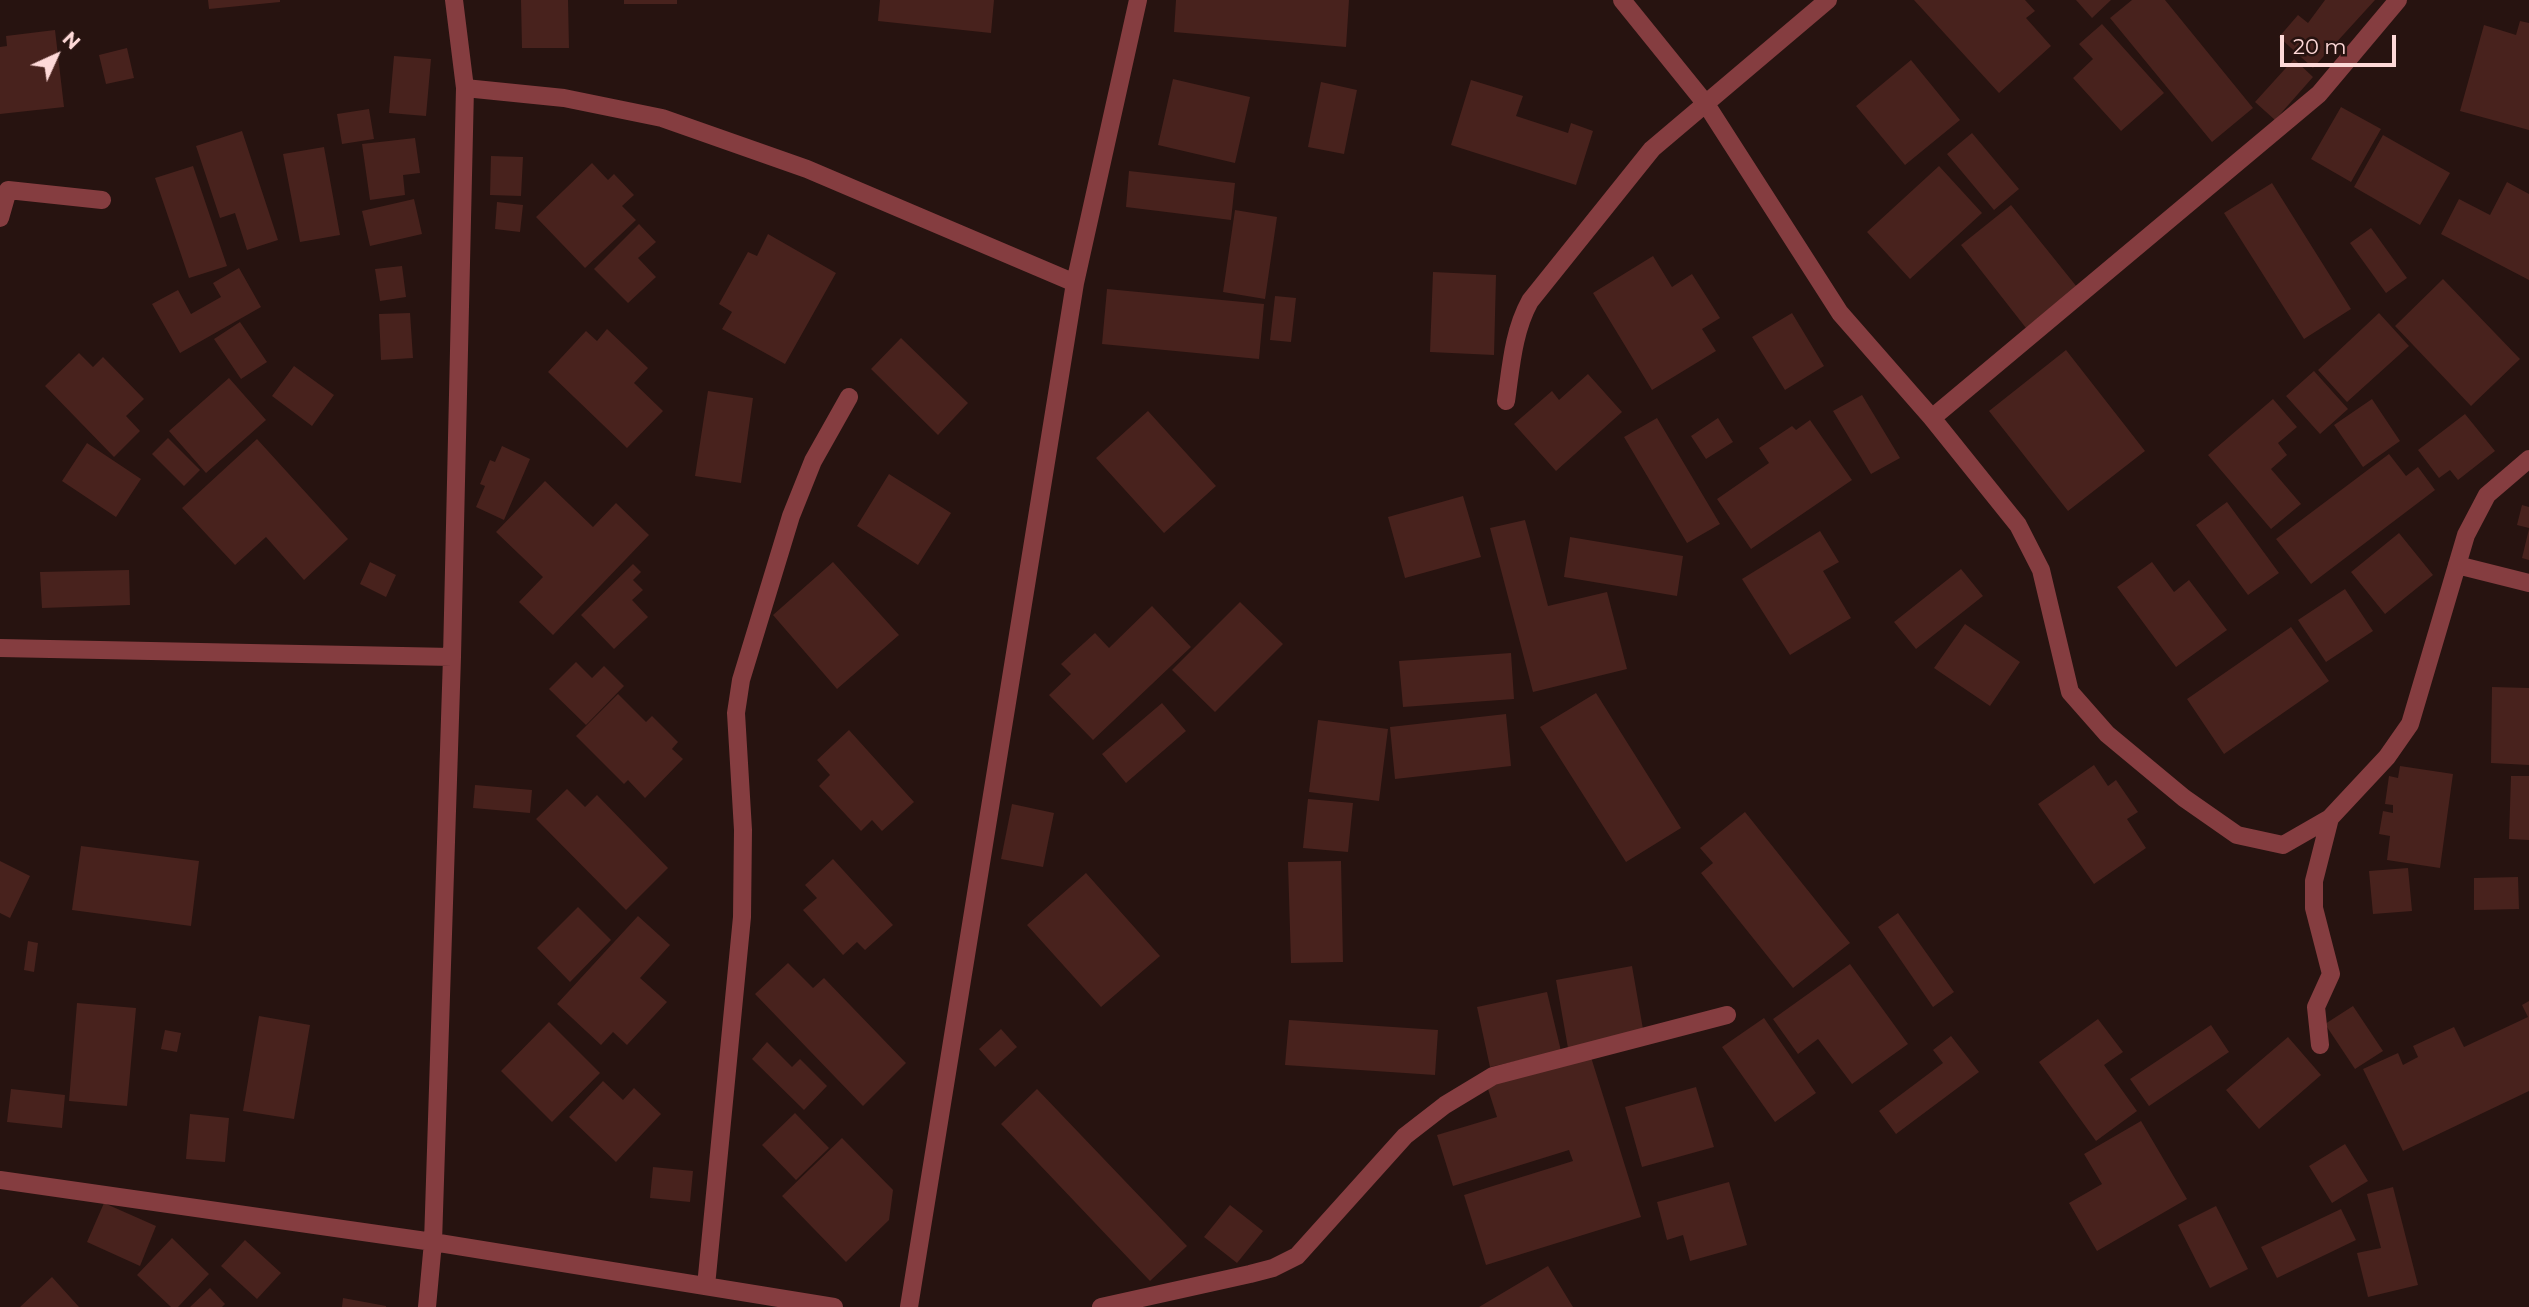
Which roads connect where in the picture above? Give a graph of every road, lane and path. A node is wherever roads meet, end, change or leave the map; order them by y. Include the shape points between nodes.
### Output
1 (454, 0) edge
2 (1138, 0) edge
3 (1622, 0) edge
4 (1828, 0) edge
5 (2398, 0) edge
6 (464, 88) junction
7 (1706, 104) junction
8 (102, 200) dead end
9 (0, 218) edge
10 (1075, 283) junction
11 (849, 397) dead end
12 (1506, 401) dead end
13 (1932, 418) junction
14 (2529, 459) edge
15 (2458, 565) junction
16 (2529, 583) edge
17 (0, 648) edge
18 (452, 657) junction
19 (2330, 818) junction
20 (1727, 1015) dead end
21 (2320, 1045) dead end
22 (0, 1180) edge
23 (433, 1242) junction
24 (706, 1286) junction
25 (427, 1307) edge
26 (834, 1307) edge
27 (909, 1307) edge
28 (1101, 1307) edge

1 - 6 street
2 - 10 street
3 - 7 street
4 - 7 street
5 - 13 street via 2319,94
6 - 10 street via 576,100 662,118 807,169
6 - 18 street
7 - 12 street via 1652,149 1530,301 1516,331
7 - 13 street via 1840,313
8 - 9 street via 8,190
10 - 27 street
11 - 24 street via 813,461 791,516 741,680 736,713 743,830 742,917
13 - 19 street via 2018,524 2035,554 2070,692 2107,734 2237,835 2284,845
14 - 15 street via 2487,495 2466,536
15 - 16 street
15 - 19 street via 2410,723 2387,757
17 - 18 street
18 - 23 street
19 - 21 street via 2314,881 2314,908 2331,974 2316,1007
20 - 28 street via 1493,1076 1405,1136 1297,1255 1273,1268
22 - 23 street
23 - 24 street
23 - 25 street
24 - 26 street

